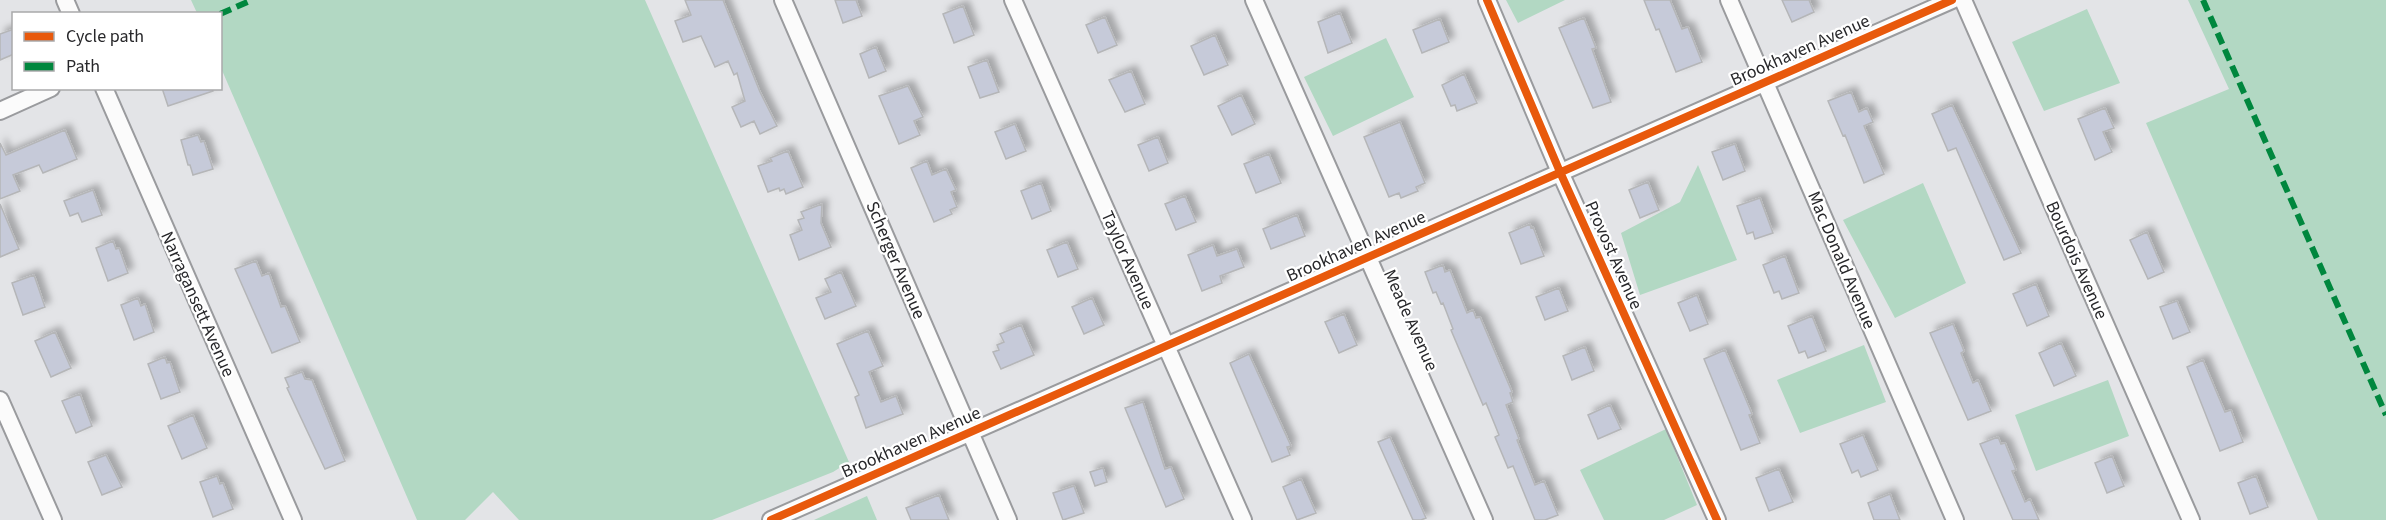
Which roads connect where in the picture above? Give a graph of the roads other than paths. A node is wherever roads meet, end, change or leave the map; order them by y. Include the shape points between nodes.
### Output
1 (783, 0) edge
2 (1013, 0) edge
3 (1254, 0) edge
4 (1487, 0) edge
5 (1729, 0) edge
6 (1952, 0) edge
7 (1963, 0) edge
8 (1766, 82) junction
9 (47, 90) edge
10 (105, 90) edge
11 (0, 111) edge
12 (1560, 172) junction
13 (1366, 258) junction
14 (1166, 346) junction
15 (0, 400) edge
16 (970, 433) junction
17 (53, 520) edge
18 (293, 520) edge
19 (771, 520) edge
20 (1008, 520) edge
21 (1243, 520) edge
22 (1484, 520) edge
23 (1717, 520) edge
24 (1955, 520) edge
25 (2192, 520) edge

1 - 16 street, Scherger Avenue
2 - 14 street, Taylor Avenue
3 - 13 street, Meade Avenue
4 - 12 street, Provost Avenue
5 - 8 street, Mac Donald Avenue
6 - 8 street, Brookhaven Avenue
7 - 25 street, Bourdois Avenue
8 - 12 street, Brookhaven Avenue
8 - 24 street, Mac Donald Avenue
9 - 11 street
10 - 18 street, Narragansett Avenue
12 - 13 street, Brookhaven Avenue
12 - 23 street, Provost Avenue
13 - 14 street, Brookhaven Avenue
13 - 22 street, Meade Avenue
14 - 16 street, Brookhaven Avenue
14 - 21 street, Taylor Avenue
15 - 17 street
16 - 19 street, Brookhaven Avenue
16 - 20 street, Scherger Avenue

